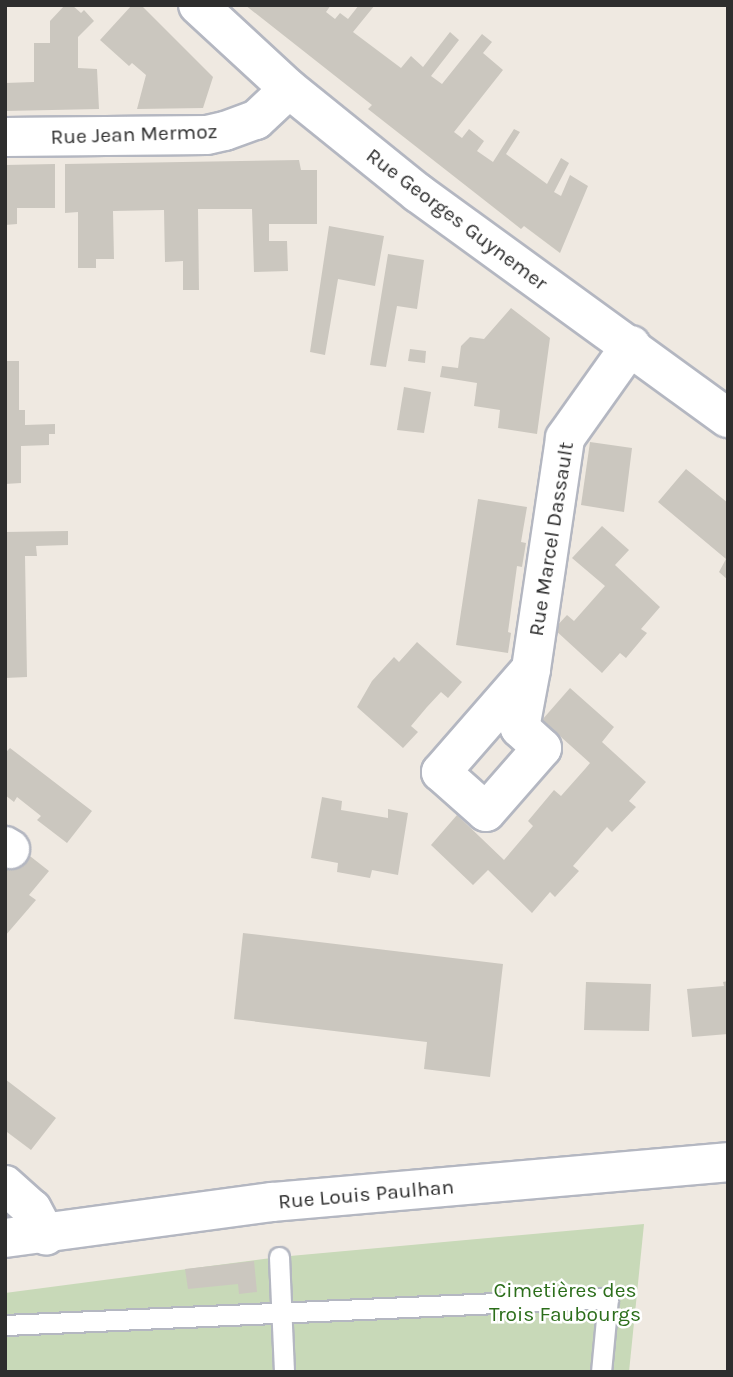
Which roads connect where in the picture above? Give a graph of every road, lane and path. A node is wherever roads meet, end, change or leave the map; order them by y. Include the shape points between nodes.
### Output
1 (198, 5) edge
2 (289, 89) junction
3 (5, 137) edge
4 (631, 345) junction
5 (728, 418) edge
6 (531, 669) dead end
7 (728, 1162) edge
8 (5, 1185) edge
9 (46, 1235) junction
10 (5, 1238) edge
11 (278, 1258) dead end
12 (281, 1315) junction
13 (5, 1325) edge
14 (284, 1372) edge
15 (601, 1372) edge

1 - 2 street, Rue Georges Guynemer
2 - 3 street, Rue Jean Mermoz via 256,120 206,135
2 - 4 street, Rue Georges Guynemer via 418,193
4 - 5 street, Rue Georges Guynemer
4 - 6 street, Rue Marcel Dassault via 565,438
7 - 9 street, Rue Louis Paulhan via 273,1202
8 - 9 street via 32,1209
9 - 10 street, Rue Louis Paulhan
11 - 12 lane
12 - 13 lane
12 - 14 lane
12 - 15 lane via 608,1298

